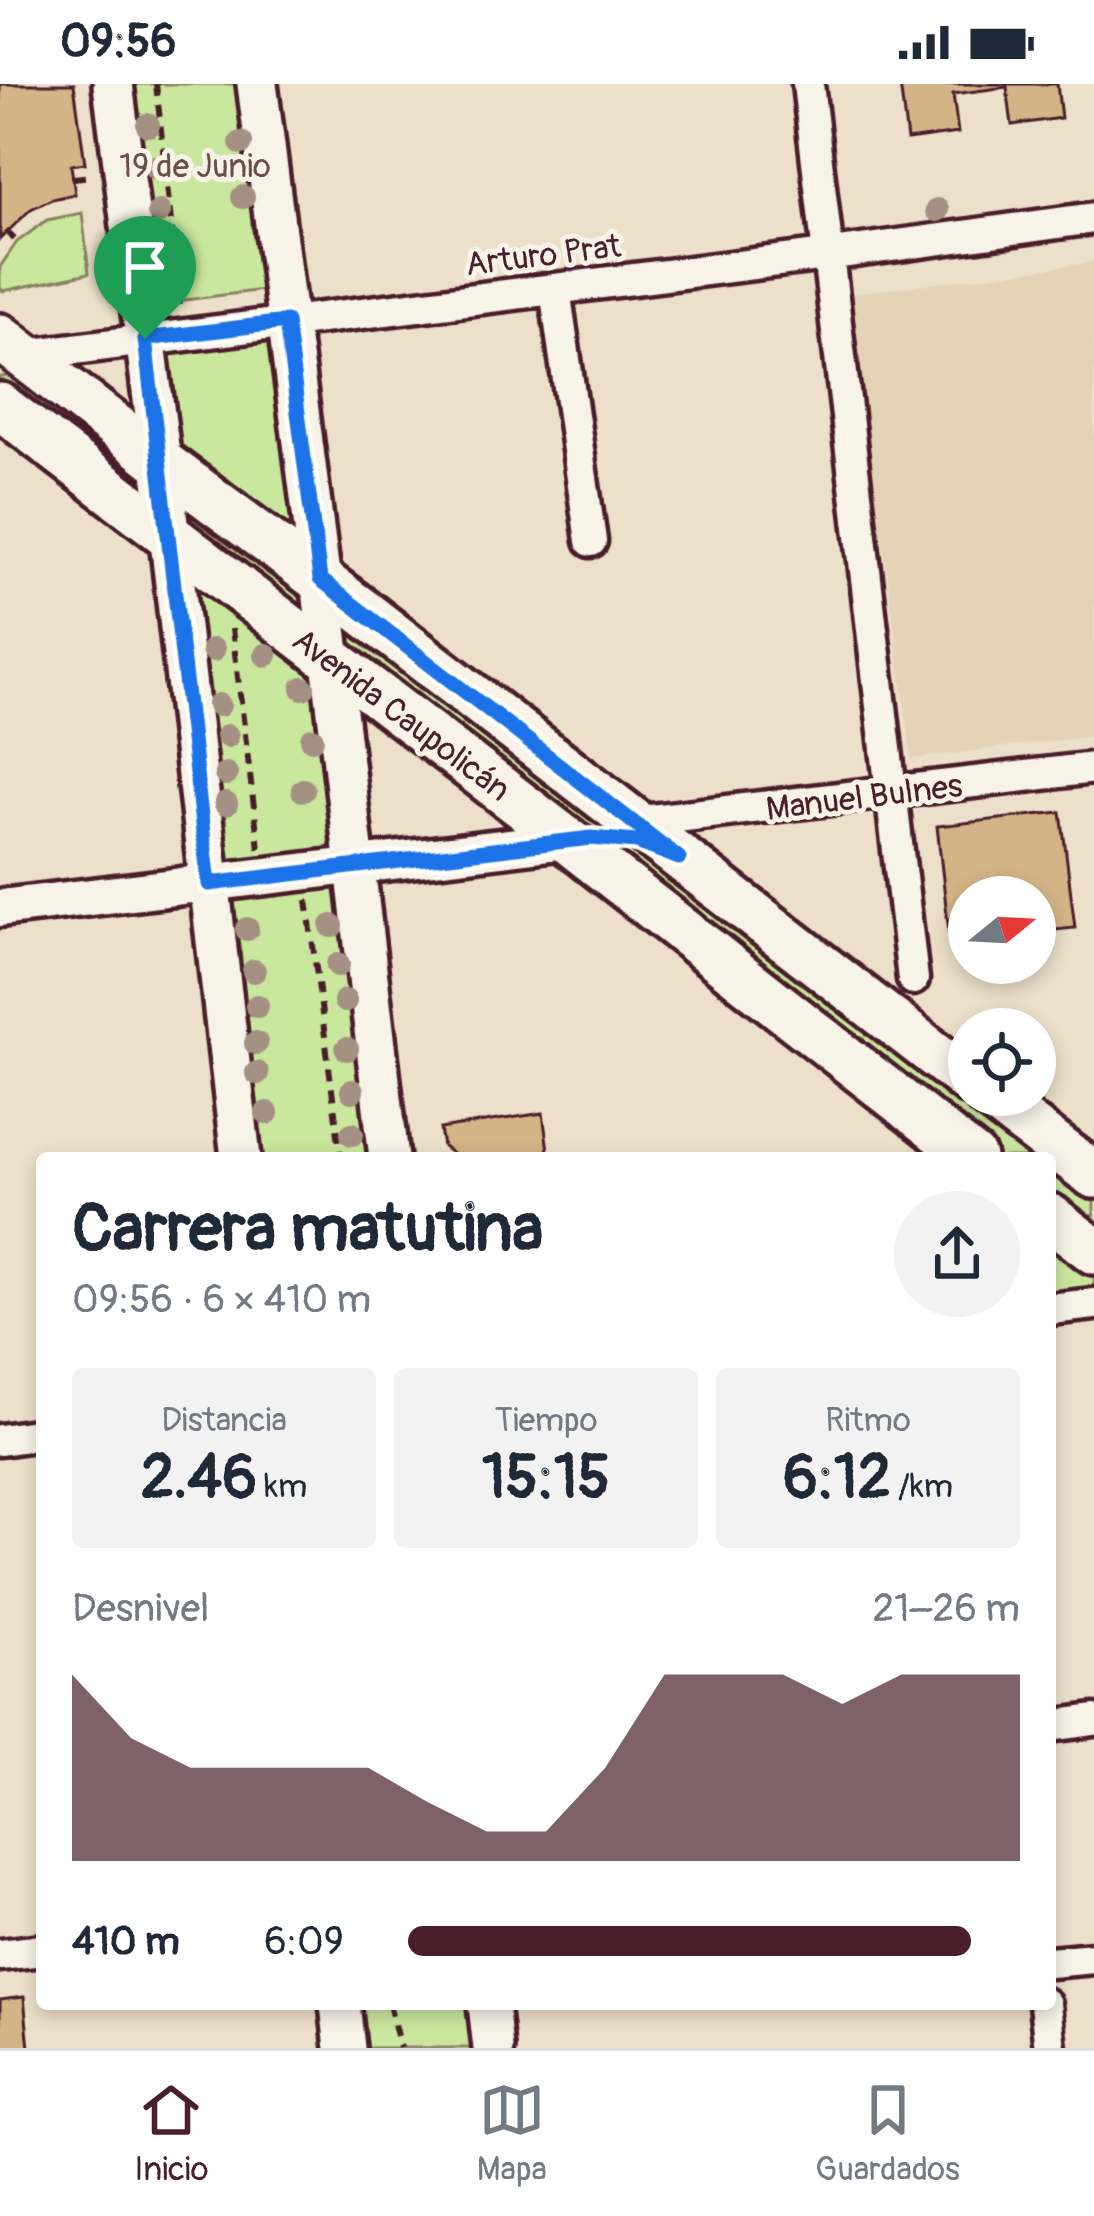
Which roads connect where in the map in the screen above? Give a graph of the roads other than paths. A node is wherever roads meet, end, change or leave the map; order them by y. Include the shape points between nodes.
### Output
1 (112, 84) edge
2 (257, 84) edge
3 (808, 84) edge
4 (1094, 218) edge
5 (826, 255) junction
6 (555, 289) junction
7 (286, 322) junction
8 (145, 339) junction
9 (8, 350) edge
10 (0, 406) edge
11 (161, 462) junction
12 (167, 532) junction
13 (591, 541) dead end
14 (320, 579) junction
15 (331, 660) junction
16 (1094, 768) edge
17 (892, 793) junction
18 (634, 822) junction
19 (567, 840) junction
20 (679, 858) junction
21 (353, 866) junction
22 (209, 884) junction
23 (0, 908) edge
24 (913, 979) dead end
25 (948, 1065) edge
26 (1016, 1116) edge
27 (935, 1143) edge
28 (240, 1152) edge
29 (388, 1152) edge
30 (1094, 1175) edge
31 (1056, 1222) edge
32 (1094, 1251) edge
33 (1094, 1304) edge
34 (1056, 1308) edge
35 (36, 1436) edge
36 (0, 1440) edge
37 (1094, 1720) edge
38 (1056, 1725) edge
39 (36, 1951) edge
40 (0, 1955) edge
41 (1094, 1958) edge
42 (1056, 1961) edge
43 (341, 2010) edge
44 (489, 2010) edge
45 (1046, 2010) edge
46 (345, 2048) edge
47 (493, 2048) edge
48 (1050, 2048) edge

1 - 8 main road
2 - 7 main road
3 - 5 street
4 - 5 street, Arturo Prat
5 - 6 street, Arturo Prat
5 - 17 street
6 - 7 street, Arturo Prat
6 - 13 street
7 - 8 street, Arturo Prat
7 - 14 main road
8 - 9 street, Arturo Prat
8 - 11 main road
9 - 11 main road, Avenida Caupolicán
10 - 12 main road, Avenida Caupolicán
11 - 12 main road
11 - 14 main road, Avenida Caupolicán
12 - 15 main road, Avenida Caupolicán
12 - 22 main road
14 - 15 main road
14 - 18 main road, Avenida Caupolicán
15 - 19 main road, Avenida Caupolicán
15 - 21 main road
16 - 17 street, Manuel Bulnes
17 - 18 street, Manuel Bulnes
17 - 24 street
18 - 20 main road, Avenida Caupolicán
19 - 20 main road via 637,842
19 - 21 street
19 - 27 main road, Avenida Caupolicán
20 - 25 main road, Avenida Caupolicán
21 - 22 street
21 - 29 main road
22 - 23 street
22 - 28 main road
26 - 30 main road
31 - 32 main road
33 - 34 street
35 - 36 street
37 - 38 street
39 - 40 street
41 - 42 street
43 - 46 main road
44 - 47 main road
45 - 48 street

